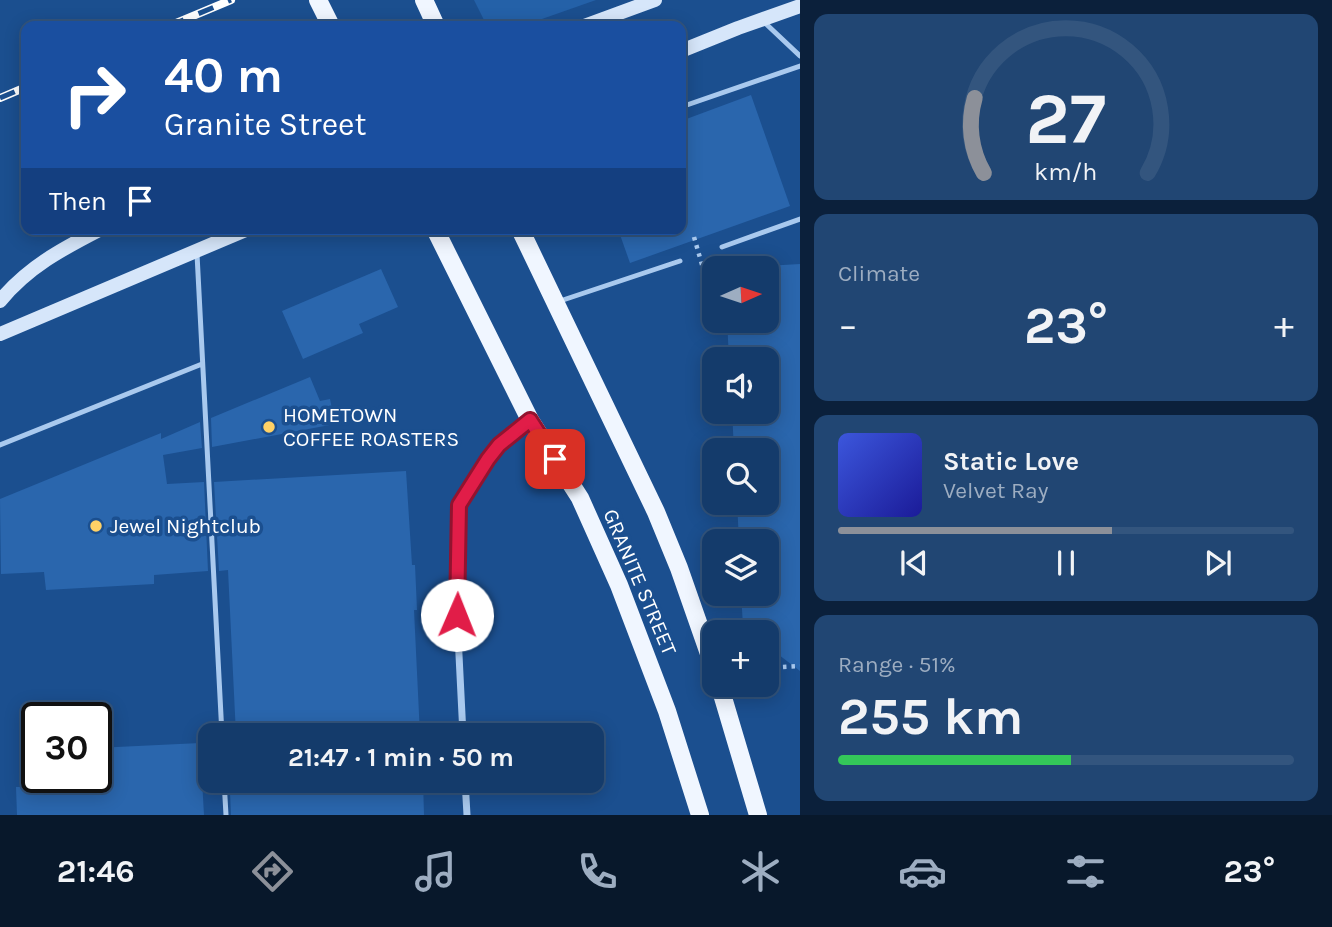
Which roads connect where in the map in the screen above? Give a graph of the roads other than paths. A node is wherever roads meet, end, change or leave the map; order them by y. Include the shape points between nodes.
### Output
1 (318, 0) edge
2 (424, 0) edge
3 (655, 0) edge
4 (800, 6) edge
5 (762, 20) junction
6 (328, 21) edge
7 (434, 21) edge
8 (598, 21) edge
9 (686, 49) edge
10 (800, 56) edge
11 (800, 66) edge
12 (686, 105) edge
13 (800, 219) edge
14 (89, 235) edge
15 (234, 235) edge
16 (438, 235) edge
17 (523, 235) edge
18 (722, 247) dead end
19 (197, 251) junction
20 (680, 261) dead end
21 (0, 302) edge
22 (556, 302) junction
23 (0, 334) edge
24 (202, 364) junction
25 (530, 420) junction
26 (0, 445) edge
27 (702, 634) edge
28 (723, 697) edge
29 (221, 723) edge
30 (462, 723) edge
31 (225, 793) edge
32 (466, 793) edge
33 (226, 815) edge
34 (467, 815) edge
35 (700, 815) edge
36 (758, 815) edge

1 - 6 main road
2 - 7 main road
3 - 8 street
4 - 5 street
5 - 9 street
5 - 10 lane
11 - 12 lane
13 - 18 lane
14 - 21 street via 33,268
15 - 19 street
16 - 25 main road, GRANITE STREET
17 - 22 main road, GRANITE STREET
19 - 23 street
19 - 24 lane
20 - 22 lane
22 - 27 main road, GRANITE STREET via 656,512
24 - 26 lane
24 - 29 lane
25 - 30 street via 494,452 459,505 457,615
25 - 35 main road, GRANITE STREET via 580,498 619,585
28 - 36 main road
31 - 33 lane
32 - 34 street

